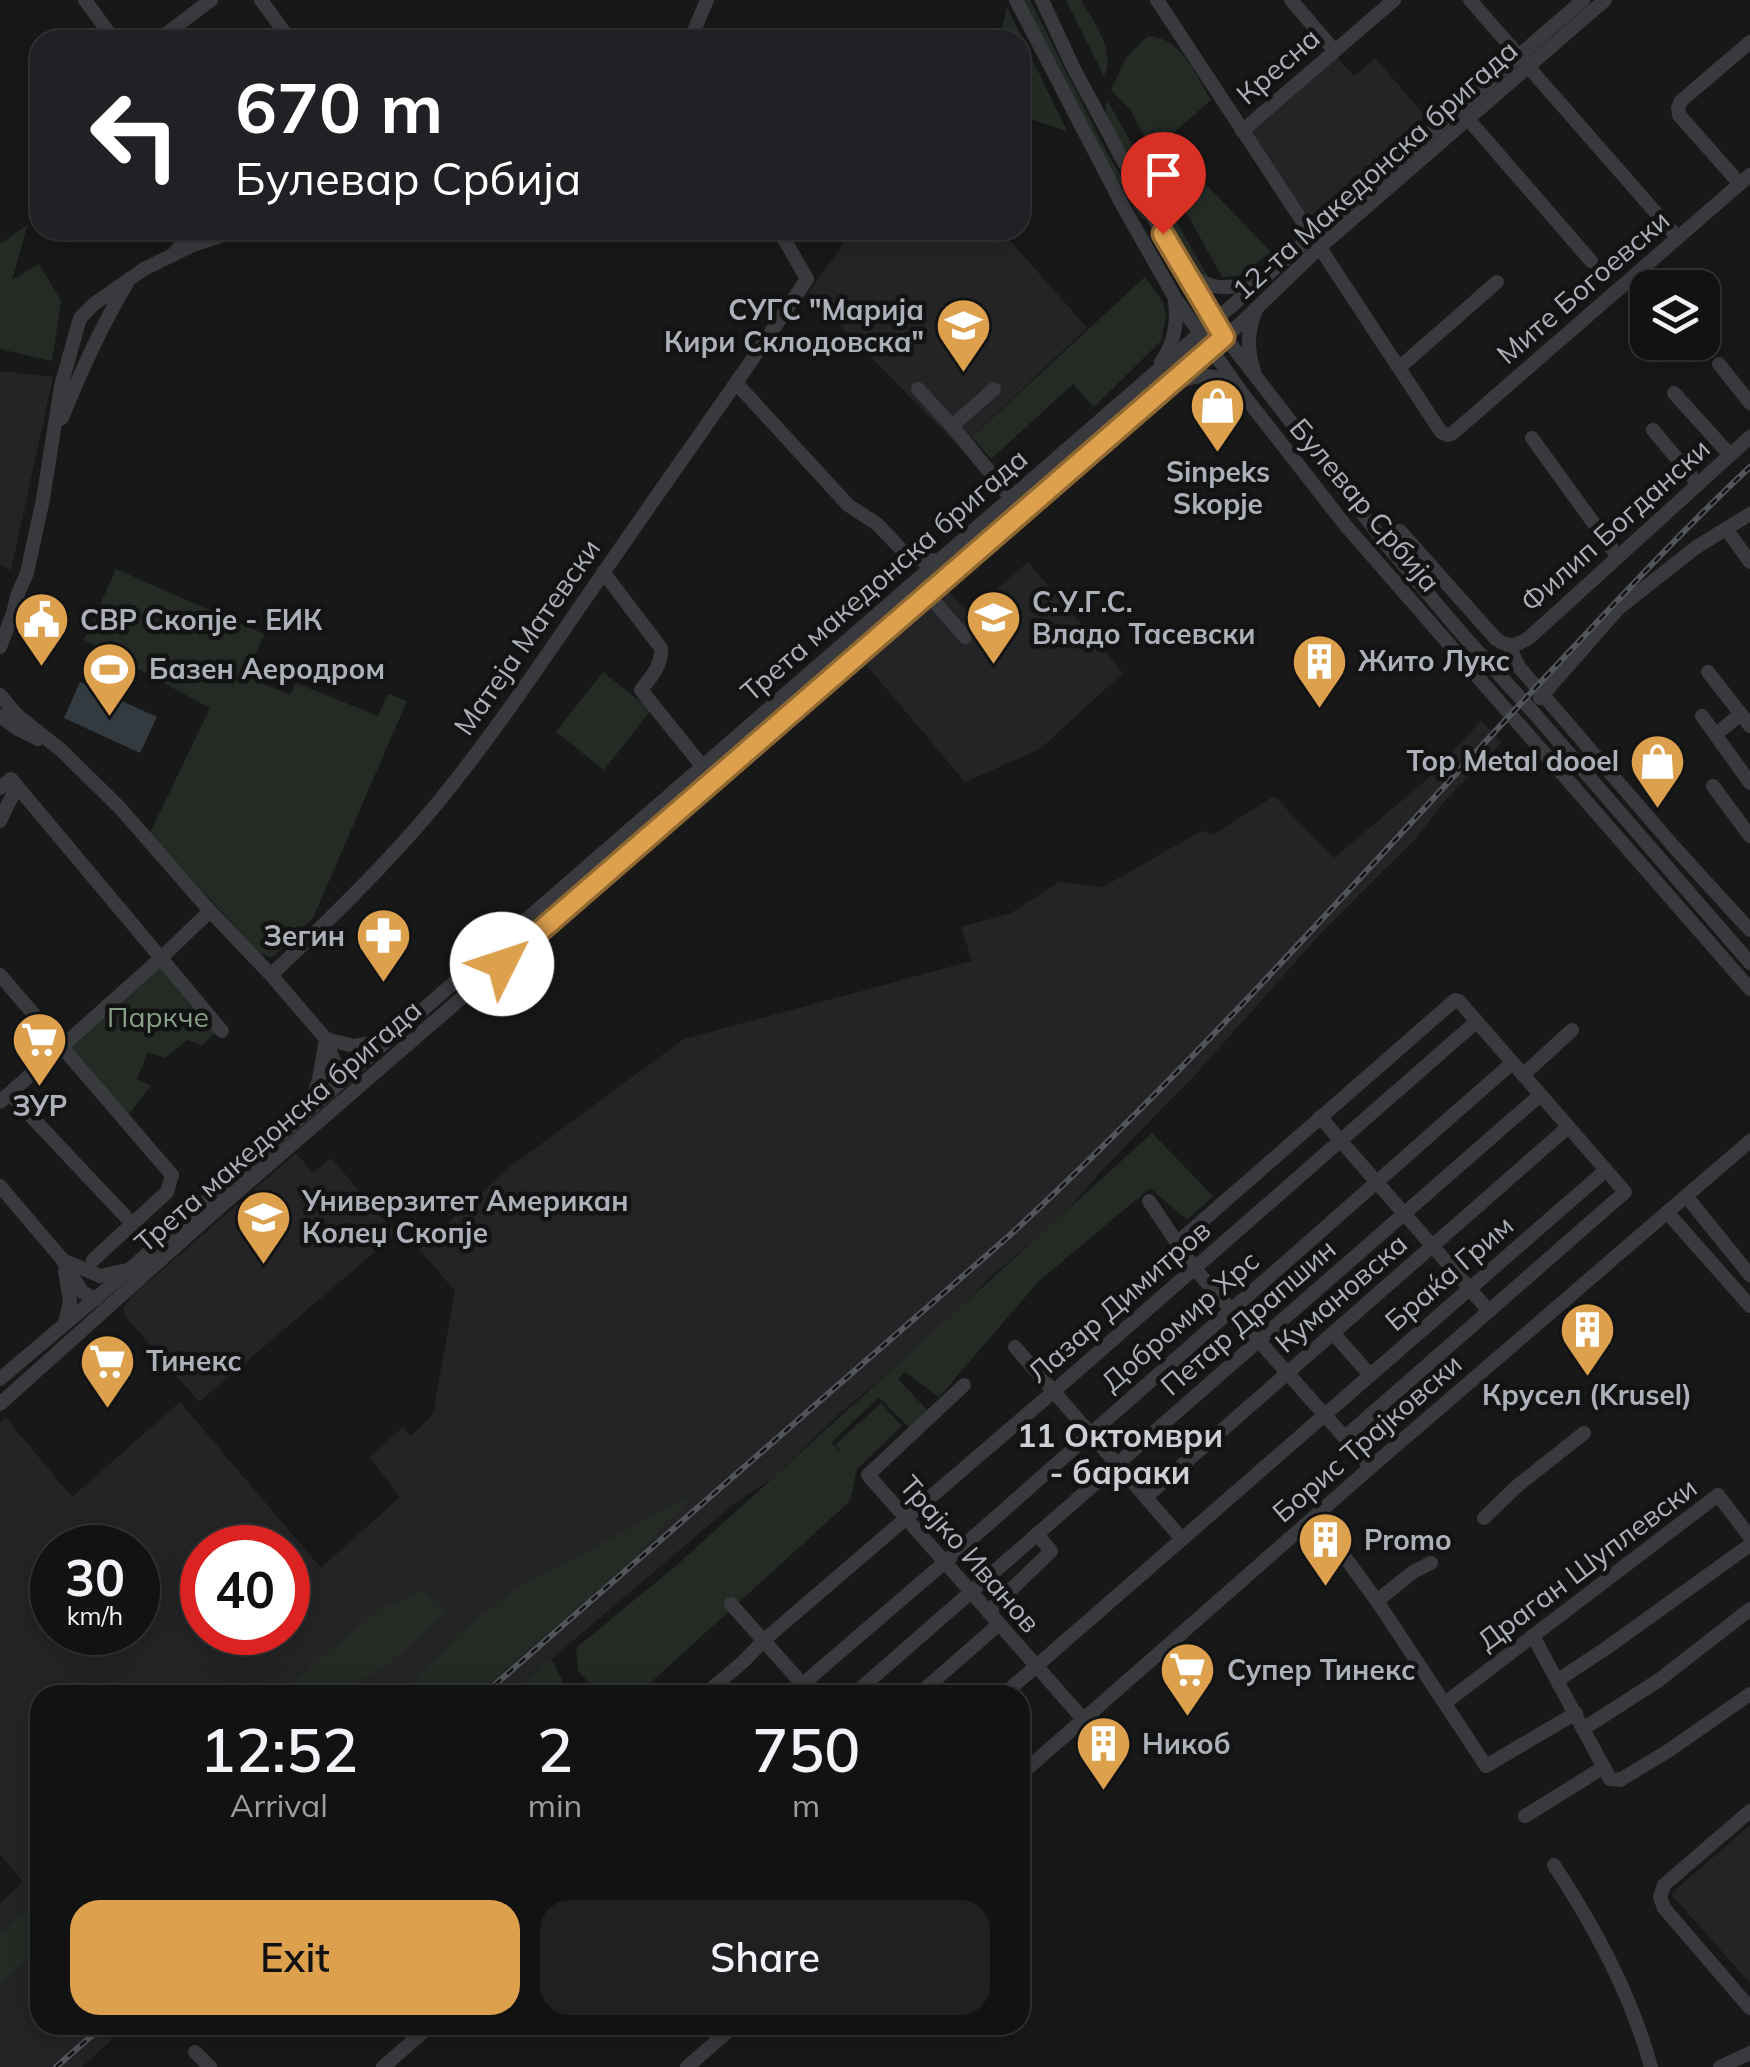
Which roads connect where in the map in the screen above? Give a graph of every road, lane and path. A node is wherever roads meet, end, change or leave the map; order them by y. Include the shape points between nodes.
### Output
1 (84, 0) edge
2 (211, 0) edge
3 (261, 0) edge
4 (708, 0) edge
5 (1016, 0) edge
6 (1042, 0) edge
7 (1157, 0) edge
8 (1292, 0) edge
9 (1394, 0) edge
10 (1470, 0) edge
11 (1583, 0) edge
12 (1605, 0) edge
13 (106, 30) edge
14 (171, 30) edge
15 (283, 30) edge
16 (694, 30) edge
17 (1750, 42) edge
18 (1334, 50) junction
19 (1523, 61) junction
20 (1468, 120) junction
21 (1242, 131) junction
22 (1745, 180) edge
23 (1678, 238) junction
24 (185, 240) edge
25 (210, 240) edge
26 (784, 240) edge
27 (1315, 242) junction
28 (174, 253) junction
29 (1591, 261) dead end
30 (1178, 263) junction
31 (1302, 265) junction
32 (1332, 266) junction
33 (1262, 278) junction
34 (129, 280) junction
35 (1497, 282) dead end
36 (1175, 298) junction
37 (1257, 308) junction
38 (1214, 322) junction
39 (1200, 335) junction
40 (1224, 337) junction
41 (1210, 350) junction
42 (1719, 364) dead end
43 (1400, 367) junction
44 (1148, 378) junction
45 (1258, 382) junction
46 (737, 384) junction
47 (994, 388) dead end
48 (918, 389) dead end
49 (1674, 393) dead end
50 (1158, 394) junction
51 (1242, 394) junction
52 (1750, 403) edge
53 (952, 426) junction
54 (1653, 430) dead end
55 (1750, 437) edge
56 (1532, 438) dead end
57 (51, 447) junction
58 (1730, 455) junction
59 (1698, 484) junction
60 (1011, 498) junction
61 (1750, 514) edge
62 (1726, 530) junction
63 (1386, 544) junction
64 (902, 550) junction
65 (1618, 556) junction
66 (940, 559) junction
67 (1750, 562) edge
68 (604, 572) junction
69 (906, 588) junction
70 (927, 594) junction
71 (17, 596) junction
72 (0, 623) edge
73 (965, 636) dead end
74 (1510, 646) junction
75 (0, 647) edge
76 (1708, 672) dead end
77 (1542, 694) junction
78 (0, 695) edge
79 (1534, 713) junction
80 (0, 716) edge
81 (1702, 716) dead end
82 (1746, 719) edge
83 (0, 727) edge
84 (16, 728) junction
85 (1716, 734) junction
86 (61, 750) junction
87 (702, 766) junction
88 (1750, 783) edge
89 (9, 784) edge
90 (1713, 786) dead end
91 (0, 821) edge
92 (1750, 836) edge
93 (210, 911) junction
94 (1750, 930) edge
95 (161, 958) junction
96 (1750, 963) edge
97 (271, 974) junction
98 (0, 976) edge
99 (1750, 990) edge
100 (1476, 1022) junction
101 (1572, 1030) dead end
102 (222, 1031) dead end
103 (326, 1040) junction
104 (388, 1040) junction
105 (62, 1048) junction
106 (1512, 1063) junction
107 (353, 1073) junction
108 (1523, 1075) junction
109 (363, 1086) junction
110 (1540, 1095) junction
111 (5, 1098) edge
112 (308, 1110) junction
113 (1320, 1117) junction
114 (1568, 1127) junction
115 (1340, 1140) junction
116 (1750, 1141) edge
117 (1606, 1170) junction
118 (1710, 1176) junction
119 (1377, 1182) junction
120 (0, 1186) edge
121 (1686, 1196) junction
122 (1149, 1202) dead end
123 (1667, 1212) junction
124 (1404, 1214) junction
125 (126, 1217) dead end
126 (1704, 1218) junction
127 (1642, 1232) junction
128 (1688, 1235) junction
129 (1177, 1243) junction
130 (1432, 1246) junction
131 (93, 1260) dead end
132 (66, 1265) junction
133 (1194, 1268) junction
134 (129, 1270) junction
135 (1750, 1275) edge
136 (1469, 1288) junction
137 (102, 1304) junction
138 (1750, 1306) edge
139 (1231, 1310) junction
140 (1488, 1311) junction
141 (65, 1324) junction
142 (1333, 1333) junction
143 (1259, 1342) junction
144 (1015, 1347) dead end
145 (1287, 1373) junction
146 (1370, 1375) junction
147 (0, 1379) edge
148 (964, 1385) dead end
149 (1052, 1392) junction
150 (0, 1404) edge
151 (1324, 1414) junction
152 (1090, 1433) junction
153 (1584, 1433) dead end
154 (1344, 1437) junction
155 (1116, 1464) junction
156 (1371, 1467) junction
157 (1146, 1496) junction
158 (1316, 1516) junction
159 (1484, 1518) dead end
160 (906, 1519) junction
161 (1037, 1534) junction
162 (1750, 1536) edge
163 (1182, 1539) junction
164 (1750, 1544) edge
165 (944, 1562) junction
166 (1431, 1564) dead end
167 (971, 1592) junction
168 (1377, 1601) junction
169 (731, 1604) dead end
170 (1750, 1610) edge
171 (988, 1612) junction
172 (999, 1624) junction
173 (1532, 1636) junction
174 (763, 1641) junction
175 (1037, 1667) junction
176 (1558, 1680) junction
177 (716, 1685) edge
178 (803, 1685) edge
179 (812, 1685) edge
180 (864, 1685) edge
181 (929, 1685) edge
182 (1015, 1685) edge
183 (1750, 1694) edge
184 (1445, 1704) junction
185 (1576, 1713) junction
186 (1084, 1720) junction
187 (1584, 1729) junction
188 (1030, 1766) edge
189 (1604, 1766) junction
190 (1750, 1811) edge
191 (1525, 1816) dead end
192 (1554, 1865) dead end
193 (1750, 2008) edge
194 (420, 2035) edge
195 (724, 2035) edge
196 (195, 2052) dead end
197 (1749, 2056) edge
198 (210, 2067) edge
199 (383, 2067) edge
200 (687, 2067) edge
201 (1651, 2067) edge
202 (1720, 2067) edge

1 - 13 street
2 - 14 street
3 - 15 street
4 - 16 street
5 - 36 street, Булевар Србија
6 - 30 street, Булевар Србија
7 - 21 street
8 - 18 street
9 - 18 street, Кресна
10 - 19 street
11 - 19 street, 12-та Македонска бригада
12 - 19 street, 12-та Македонска бригада
17 - 22 street via 1678,108
18 - 21 street, Кресна
19 - 20 street, 12-та Македонска бригада
19 - 23 street
19 - 27 street, 12-та Македонска бригада
20 - 27 street, 12-та Македонска бригада
20 - 29 street
21 - 27 street
22 - 23 street, Мите Богоевски
23 - 43 street, Мите Богоевски via 1453,433 1441,432
24 - 28 street
25 - 28 street
26 - 46 street, Матеја Матевски via 807,279
27 - 31 street, 12-та Македонска бригада
27 - 32 street
27 - 33 street, 12-та Македонска бригада
28 - 34 street
30 - 33 street via 1213,287
30 - 38 street, Булевар Србија
31 - 32 street
31 - 37 street, 12-та Македонска бригада
32 - 43 street
33 - 38 street, 12-та Македонска бригада
34 - 57 street
34 - 57 street via 80,318
35 - 43 street
36 - 39 street, Булевар Србија
36 - 44 street via 1173,338
37 - 40 street, 12-та Македонска бригада
37 - 45 street via 1248,344
38 - 39 street, Трета македонска бригада
38 - 40 street, Булевар Србија
39 - 41 street, Булевар Србија
39 - 44 street, Трета македонска бригада
40 - 41 street, Трета македонска бригада
40 - 45 street, Булевар Србија
41 - 50 street, Трета македонска бригада
41 - 51 street, Булевар Србија
42 - 52 street
44 - 60 street, Трета македонска бригада
45 - 63 street, Булевар Србија
46 - 64 street via 842,498
46 - 68 street, Матеја Матевски
47 - 53 street
48 - 53 street
49 - 58 street
50 - 51 street via 1206,375
50 - 70 street, Трета македонска бригада
51 - 99 street, Булевар Србија via 1346,526
53 - 60 street
54 - 59 street
55 - 58 street, Филип Богдански
56 - 65 street
57 - 71 street
58 - 59 street, Филип Богдански
59 - 65 street, Филип Богдански
60 - 66 street, Трета македонска бригада
61 - 62 street
62 - 67 street
62 - 77 street via 1620,608
63 - 74 street, Филип Богдански via 1400,531 1486,630
63 - 79 street, Булевар Србија
64 - 66 street via 923,562
64 - 69 street
65 - 74 street, Филип Богдански via 1530,637
66 - 69 street, Трета македонска бригада
68 - 87 street via 661,648 657,670 641,690
68 - 97 street, Матеја Матевски via 436,805
69 - 87 street, Трета македонска бригада
70 - 73 street
70 - 109 street, Трета македонска бригада
71 - 72 street
71 - 75 street
74 - 77 street
76 - 82 street
77 - 79 street
77 - 94 street
78 - 86 street
79 - 96 street, Булевар Србија
80 - 84 street
81 - 85 street
82 - 85 street
83 - 84 street
84 - 86 street
85 - 88 street
86 - 93 street
87 - 104 street, Трета македонска бригада
89 - 91 street
89 - 95 street
90 - 92 street
93 - 95 street
93 - 97 street
95 - 102 street
95 - 105 street
97 - 103 street
98 - 105 street
100 - 106 street
100 - 113 street via 1454,1000
100 - 115 street, Лазар Димитров
101 - 108 street
103 - 104 street via 354,1046
103 - 107 street via 335,1064
103 - 112 street
104 - 107 street, Трета македонска бригада
105 - 111 street
105 - 131 street via 172,1176 167,1192
106 - 108 street
106 - 119 street, Добромир Хрс
107 - 109 street
107 - 112 street, Трета македонска бригада
108 - 110 street
109 - 137 street, Трета македонска бригада
110 - 114 street
110 - 124 street, Петар Драпшин
111 - 125 street
112 - 134 street, Трета македонска бригада
113 - 115 street
113 - 129 street
114 - 117 street
114 - 130 street, Кумановска
115 - 119 street
115 - 133 street, Лазар Димитров
116 - 118 street, Борис Трајковски
117 - 136 street, Браќа Грим
117 - 140 street via 1625,1192
118 - 121 street, Борис Трајковски
118 - 126 street
119 - 124 street
119 - 139 street, Добромир Хрс
120 - 132 street
121 - 123 street, Борис Трајковски
121 - 126 street
122 - 129 street
123 - 127 street, Борис Трајковски
123 - 128 street
124 - 130 street
124 - 143 street, Петар Драпшин
126 - 135 street
127 - 128 street
127 - 156 street, Борис Трајковски
128 - 138 street
129 - 133 street
130 - 136 street
130 - 142 street, Кумановска
132 - 134 street via 100,1276
132 - 137 street
132 - 141 street
133 - 139 street
133 - 149 street, Лазар Димитров
134 - 137 street, Трета македонска бригада
136 - 140 street
136 - 146 street, Браќа Грим
137 - 141 street, Трета македонска бригада
137 - 150 street, Трета македонска бригада
139 - 143 street
139 - 152 street, Добромир Хрс
140 - 154 street
141 - 147 street, Трета македонска бригада
142 - 145 street, Кумановска
142 - 146 street
143 - 145 street
143 - 155 street, Петар Драпшин
144 - 149 street
145 - 151 street
145 - 157 street, Кумановска
146 - 151 street, Браќа Грим
148 - 160 street, Трајко Иванов via 868,1475
149 - 152 street
149 - 160 street, Лазар Димитров
151 - 154 street
151 - 163 street, Браќа Грим
152 - 155 street
152 - 165 street, Добромир Хрс
153 - 159 street
154 - 156 street
155 - 157 street
155 - 161 street, Петар Драпшин
156 - 158 street, Борис Трајковски
157 - 163 street
158 - 168 street
158 - 186 street, Борис Трајковски
160 - 165 street, Трајко Иванов
160 - 174 street, Лазар Димитров
161 - 167 street, Петар Драпшин
161 - 171 street via 1051,1551
162 - 173 street, Драган Шуплевски via 1718,1495
163 - 175 street, Браќа Грим
164 - 176 street
165 - 167 street, Трајко Иванов
165 - 179 street, Добромир Хрс
166 - 168 street
167 - 171 street, Трајко Иванов
167 - 180 street, Петар Драпшин
168 - 184 street
169 - 174 street
170 - 187 street
171 - 172 street, Трајко Иванов
172 - 175 street, Трајко Иванов
172 - 181 street
173 - 176 street
173 - 184 street, Драган Шуплевски
174 - 177 street, Лазар Димитров
174 - 178 street
175 - 182 street, Браќа Грим
175 - 186 street, Трајко Иванов
176 - 185 street
183 - 189 street via 1620,1780 1610,1779
184 - 185 street via 1486,1766
185 - 187 street
186 - 188 street, Борис Трајковски
187 - 189 street
189 - 191 street
190 - 193 street via 1664,1885 1660,1897
192 - 201 street via 1631,2003
194 - 199 street
195 - 200 street
196 - 198 street
197 - 202 street

